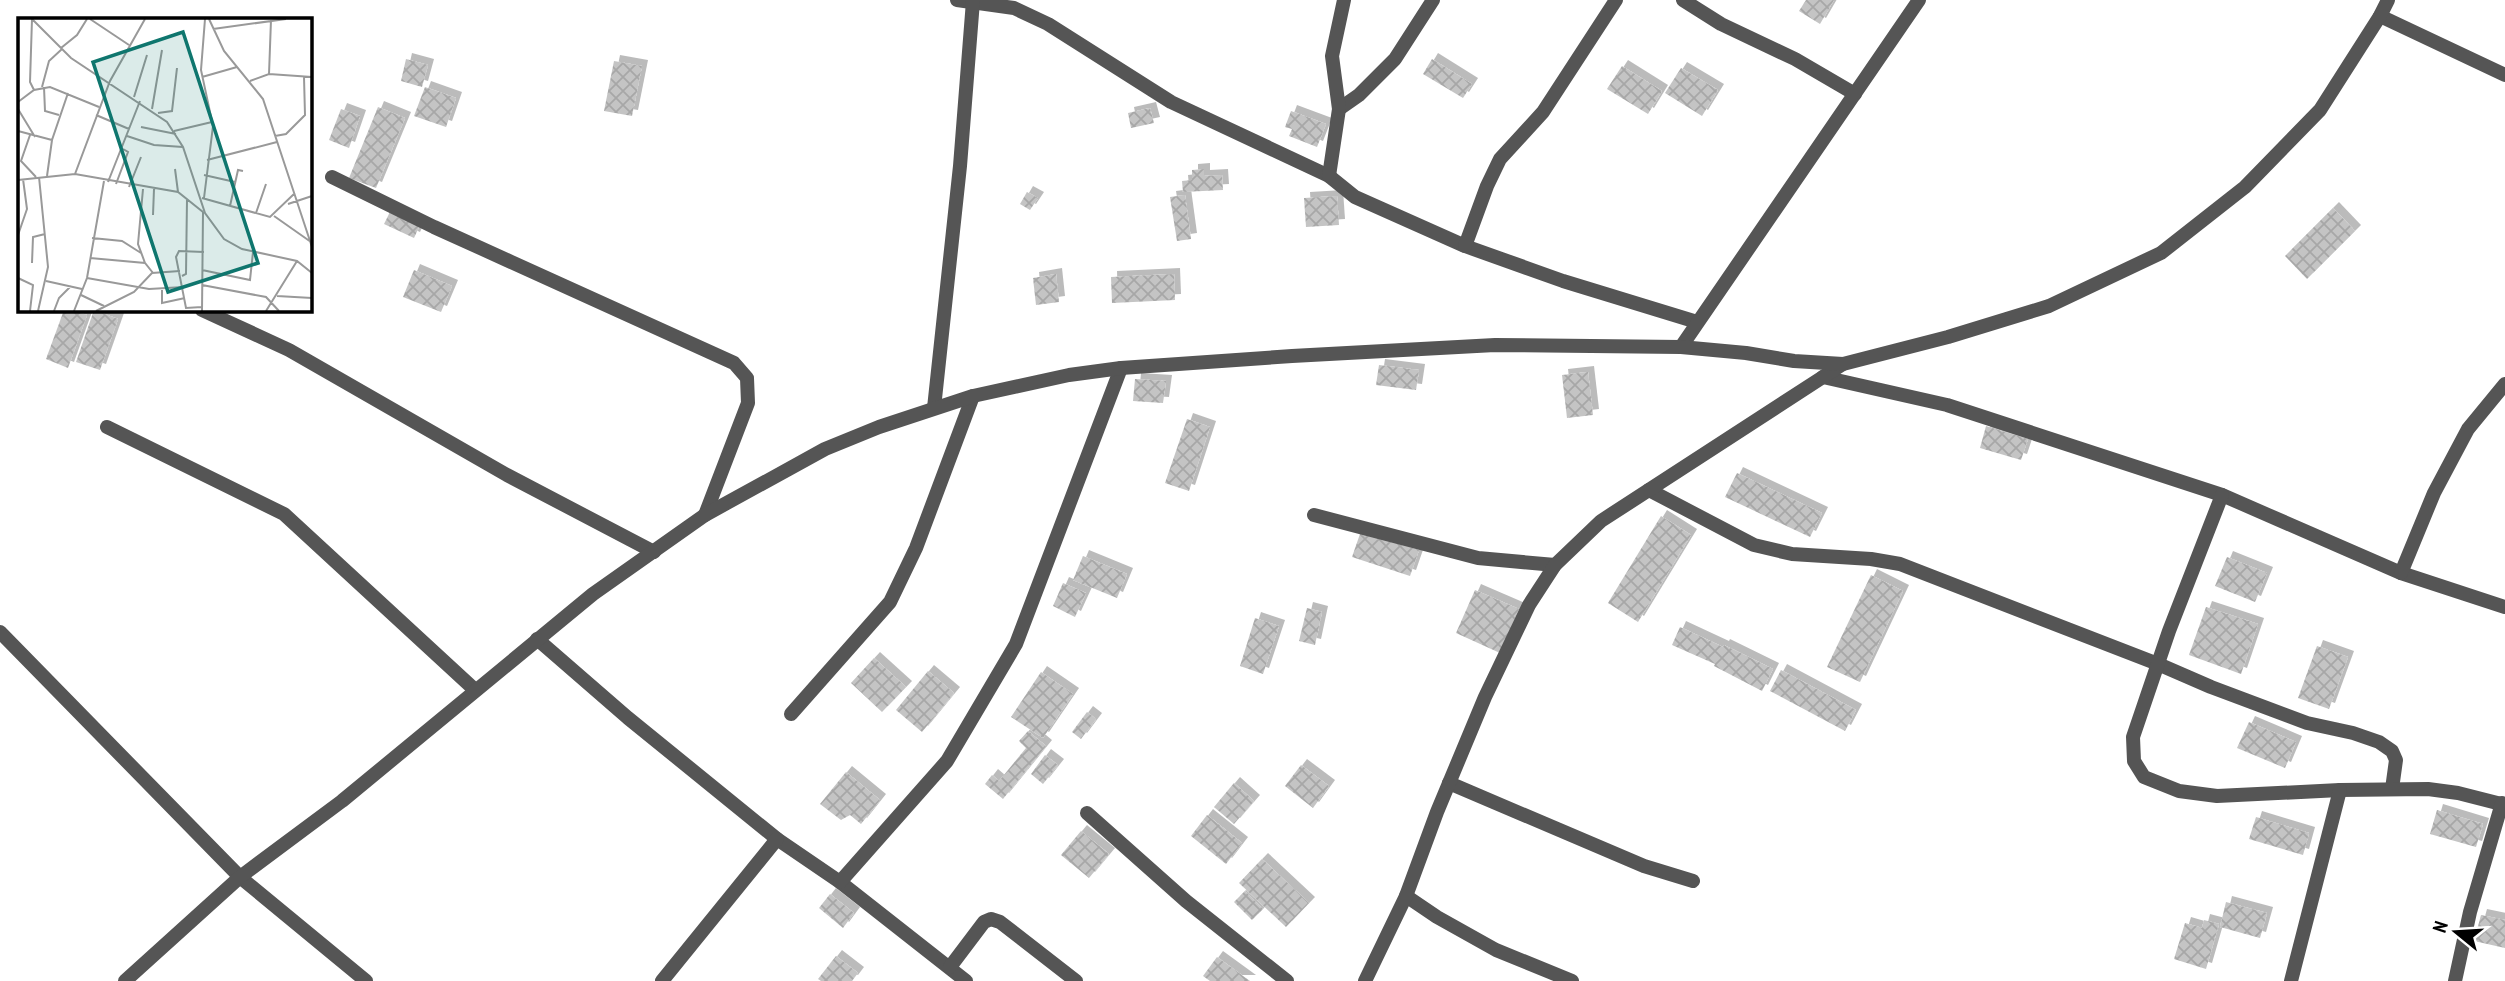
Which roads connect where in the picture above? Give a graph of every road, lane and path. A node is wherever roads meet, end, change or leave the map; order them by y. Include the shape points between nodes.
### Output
1 (957, 0) edge
2 (1344, 0) edge
3 (1433, 0) edge
4 (1616, 0) edge
5 (1683, 0) edge
6 (1919, 0) edge
7 (2388, 0) edge
8 (973, 1) edge
9 (2380, 16) junction
10 (2505, 75) edge
11 (1854, 94) junction
12 (1339, 109) junction
13 (1329, 176) junction
14 (332, 177) dead end
15 (1465, 246) junction
16 (206, 312) edge
17 (1698, 322) junction
18 (1681, 347) junction
19 (1843, 364) junction
20 (1121, 368) junction
21 (1823, 377) junction
22 (2505, 384) edge
23 (973, 396) junction
24 (934, 408) junction
25 (107, 427) dead end
26 (1649, 490) junction
27 (2222, 495) junction
28 (705, 515) junction
29 (1314, 515) dead end
30 (653, 552) junction
31 (1555, 565) junction
32 (2401, 573) junction
33 (2505, 607) edge
34 (0, 632) edge
35 (537, 639) junction
36 (2158, 664) junction
37 (475, 690) junction
38 (791, 714) dead end
39 (1449, 783) junction
40 (2392, 789) junction
41 (2340, 790) junction
42 (2503, 804) edge
43 (1087, 813) dead end
44 (777, 839) junction
45 (240, 877) junction
46 (1693, 881) dead end
47 (840, 882) junction
48 (1406, 896) junction
49 (950, 967) junction
50 (125, 981) edge
51 (366, 981) edge
52 (662, 981) edge
53 (966, 981) edge
54 (1076, 981) edge
55 (1287, 981) edge
56 (1365, 981) edge
57 (1572, 981) edge
58 (2291, 981) edge
59 (2455, 981) edge

1 - 8 street
2 - 12 street via 1332,56
3 - 12 street via 1395,60
4 - 15 street via 1543,111 1500,159
5 - 11 street
6 - 11 street
7 - 9 street
8 - 13 street via 1014,8 1048,24 1171,102
8 - 24 street
9 - 10 street
9 - 19 street via 2320,110 2245,187 2161,253 2049,306
11 - 17 street
12 - 13 street
13 - 15 street via 1355,197
14 - 28 street via 734,363 747,378 748,403
15 - 17 street
16 - 30 street via 289,349 507,475
17 - 18 street
18 - 19 street
18 - 20 street via 1495,345
19 - 21 street
20 - 23 street
20 - 47 street via 1016,644 947,761
21 - 26 street
21 - 27 street via 1947,405
22 - 32 street via 2468,429 2434,493
23 - 24 street
23 - 38 street via 916,548 890,602
24 - 28 street via 825,449
25 - 37 street via 285,514
26 - 31 street via 1601,521
26 - 36 street via 1754,545 1792,554 1900,564
27 - 32 street
27 - 36 street
28 - 30 street
29 - 31 street via 1479,558
30 - 35 street
31 - 39 street via 1485,697
32 - 33 street
34 - 45 street
35 - 37 street
35 - 44 street
36 - 40 street via 2307,723 2379,742 2396,760
36 - 41 street via 2133,737 2134,761 2144,777 2179,791 2217,796
37 - 45 street via 342,801
39 - 46 street via 1644,866
39 - 48 street
40 - 41 street
40 - 42 street via 2458,793
41 - 58 street
42 - 59 street via 2470,912
43 - 55 street via 1186,901
44 - 47 street
44 - 52 street
45 - 50 street
45 - 51 street
47 - 49 street
48 - 56 street
48 - 57 street via 1496,950
49 - 53 street
49 - 54 street via 991,919

